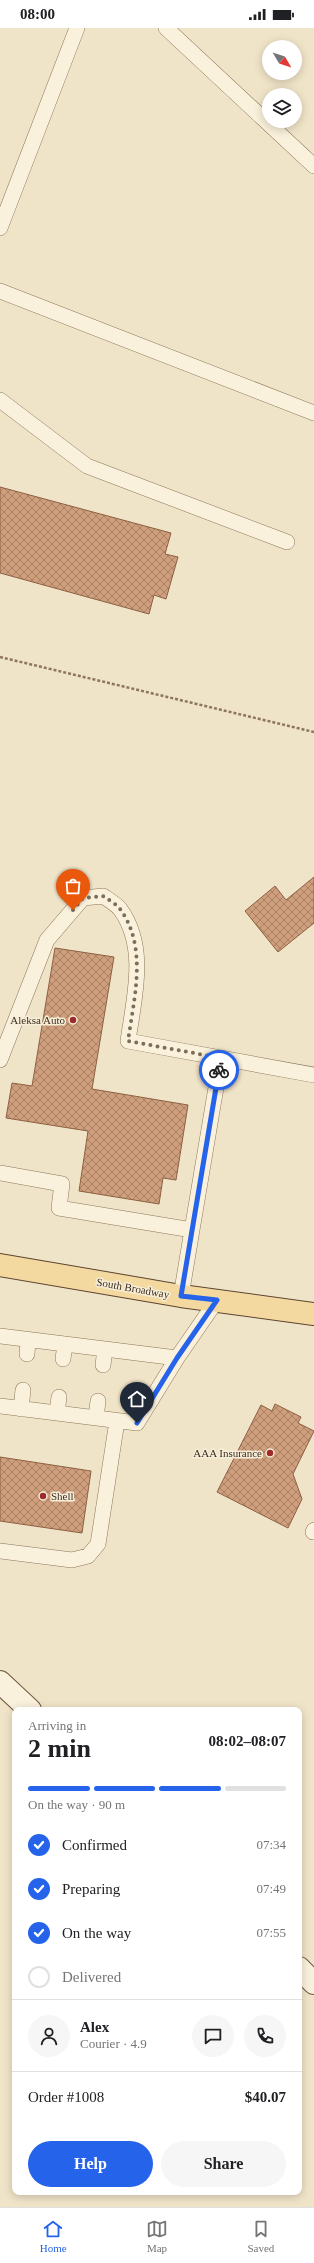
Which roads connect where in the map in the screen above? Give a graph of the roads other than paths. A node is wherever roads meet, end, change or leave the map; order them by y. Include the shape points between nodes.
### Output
1 (77, 28) edge
2 (166, 28) edge
3 (314, 166) edge
4 (0, 228) edge
5 (0, 291) edge
6 (0, 400) edge
7 (314, 414) edge
8 (288, 542) dead end
9 (221, 1058) junction
10 (0, 1060) edge
11 (314, 1075) edge
12 (0, 1173) edge
13 (192, 1230) junction
14 (0, 1265) edge
15 (181, 1296) junction
16 (217, 1300) junction
17 (314, 1314) edge
18 (0, 1336) edge
19 (65, 1344) junction
20 (105, 1349) junction
21 (177, 1358) junction
22 (63, 1359) dead end
23 (103, 1365) dead end
24 (23, 1390) dead end
25 (59, 1397) dead end
26 (98, 1401) dead end
27 (0, 1406) edge
28 (21, 1409) junction
29 (57, 1413) junction
30 (96, 1418) junction
31 (117, 1421) junction
32 (0, 1551) edge
33 (0, 1682) edge
34 (27, 1707) edge
35 (302, 1971) edge
36 (314, 1983) edge

1 - 4 lane
2 - 3 lane
5 - 7 lane
6 - 8 lane via 87,466
9 - 10 lane via 128,1041 138,964 131,926 119,908 103,896 83,898 47,940
9 - 11 lane
9 - 13 lane
12 - 13 lane via 62,1184 59,1208
13 - 15 lane
14 - 15 main road, South Broadway
15 - 16 main road, South Broadway
16 - 17 main road, South Broadway
16 - 21 lane
18 - 19 lane via 27,1347
19 - 20 lane
19 - 22 lane
20 - 21 lane
20 - 23 lane
21 - 31 lane via 137,1423
24 - 28 lane
25 - 29 lane
26 - 30 lane
27 - 28 lane
28 - 29 lane
29 - 30 lane
30 - 31 lane
31 - 32 lane via 98,1544 88,1556 72,1560
33 - 34 street
35 - 36 street

